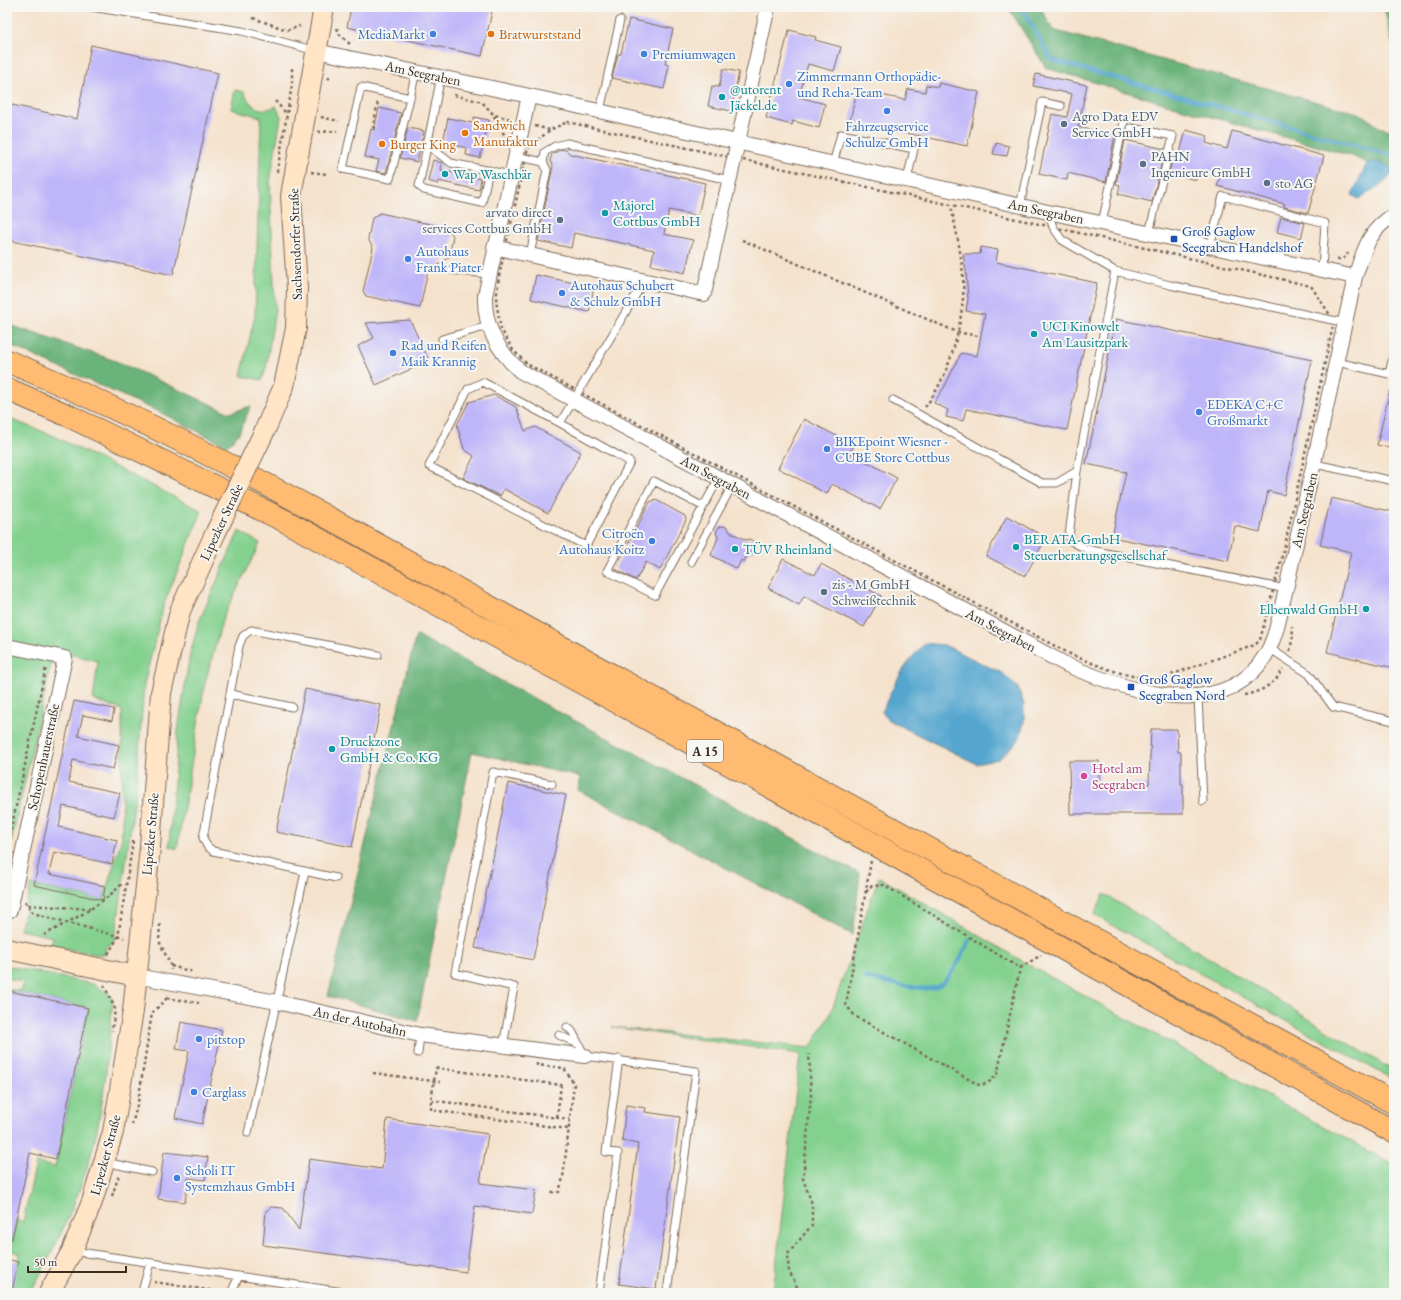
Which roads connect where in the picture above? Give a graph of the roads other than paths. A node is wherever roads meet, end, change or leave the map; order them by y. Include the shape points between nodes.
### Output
1 (91, 7) edge
2 (324, 7) edge
3 (768, 7) edge
4 (620, 20) dead end
5 (316, 51) junction
6 (416, 71) junction
7 (441, 76) junction
8 (529, 96) junction
9 (410, 98) junction
10 (1061, 106) dead end
11 (600, 112) junction
12 (1124, 122) dead end
13 (1131, 128) dead end
14 (737, 142) junction
15 (426, 144) junction
16 (517, 153) junction
17 (543, 162) junction
18 (833, 164) junction
19 (489, 170) junction
20 (511, 175) junction
21 (729, 180) junction
22 (907, 180) junction
23 (1020, 206) junction
24 (1048, 212) junction
25 (1394, 215) edge
26 (1102, 223) junction
27 (1149, 233) junction
28 (1210, 246) junction
29 (500, 248) junction
30 (530, 255) junction
31 (451, 270) dead end
32 (1322, 270) junction
33 (1115, 271) junction
34 (488, 274) junction
35 (1355, 277) junction
36 (644, 280) junction
37 (1340, 322) junction
38 (488, 326) junction
39 (442, 339) dead end
40 (1394, 352) edge
41 (7, 361) edge
42 (1337, 362) junction
43 (7, 389) edge
44 (576, 395) junction
45 (893, 400) dead end
46 (560, 423) junction
47 (266, 430) joint
48 (1315, 464) junction
49 (1077, 471) junction
50 (719, 478) junction
51 (1394, 481) edge
52 (732, 486) junction
53 (702, 506) junction
54 (691, 562) dead end
55 (1280, 588) junction
56 (7, 646) edge
57 (1269, 648) junction
58 (378, 655) dead end
59 (231, 694) junction
60 (1198, 697) junction
61 (292, 706) dead end
62 (1394, 721) edge
63 (552, 784) dead end
64 (1203, 801) dead end
65 (305, 872) junction
66 (336, 878) dead end
67 (7, 909) edge
68 (7, 949) edge
69 (136, 976) junction
70 (277, 1002) junction
71 (567, 1028) dead end
72 (420, 1035) junction
73 (558, 1035) dead end
74 (503, 1046) junction
75 (582, 1050) junction
76 (418, 1053) dead end
77 (619, 1060) junction
78 (1394, 1103) edge
79 (1394, 1132) edge
80 (248, 1134) dead end
81 (104, 1162) junction
82 (152, 1172) dead end
83 (72, 1251) junction
84 (150, 1263) junction
85 (239, 1276) junction
86 (142, 1288) dead end
87 (49, 1293) edge
88 (232, 1293) edge
89 (350, 1293) edge
90 (599, 1293) edge
91 (667, 1293) edge

1 - 5 lane via 242,31
2 - 5 main road, Sachsendorfer Straße
3 - 14 street
4 - 11 lane
5 - 6 street, Am Seegraben
5 - 47 main road, Sachsendorfer Straße via 291,196 297,288 296,328 284,386
6 - 7 street, Am Seegraben
6 - 9 lane
7 - 8 street, Am Seegraben
7 - 15 lane
8 - 11 street, Am Seegraben
8 - 16 street, Am Seegraben
9 - 9 lane via 390,179 343,169 361,87
10 - 23 lane via 1042,102
11 - 14 street, Am Seegraben
12 - 26 lane
13 - 27 lane via 1173,136
14 - 18 street, Am Seegraben
14 - 21 street
15 - 19 lane via 451,162
15 - 19 lane via 418,181 424,190 482,203
16 - 17 lane
16 - 20 street, Am Seegraben
17 - 21 lane via 545,152 567,143
17 - 30 lane via 547,170
18 - 22 street, Am Seegraben
18 - 22 lane via 841,134 914,149
19 - 20 lane
20 - 29 street, Am Seegraben
21 - 36 street via 704,294
22 - 23 street, Am Seegraben
23 - 24 street, Am Seegraben
24 - 26 street, Am Seegraben
24 - 33 lane via 1053,227 1062,240
25 - 35 street, Am Seegraben via 1379,226 1367,241
26 - 27 street, Am Seegraben
27 - 28 street, Am Seegraben
28 - 32 street, Am Seegraben
28 - 32 lane via 1223,196 1325,223
29 - 30 street
29 - 34 street, Am Seegraben
30 - 36 street
31 - 34 lane
32 - 35 street, Am Seegraben
33 - 37 lane
33 - 49 lane
34 - 38 street, Am Seegraben via 484,305
35 - 37 street, Am Seegraben
36 - 44 lane
37 - 42 street, Am Seegraben
38 - 39 lane
38 - 44 street, Am Seegraben via 499,347 520,371
40 - 42 lane via 1389,374
41 - 78 highway, A 15 via 70,387 297,500
42 - 48 street, Am Seegraben
43 - 79 highway, A 15 via 69,416 286,521
44 - 46 lane
44 - 50 street, Am Seegraben
45 - 49 lane via 1042,483 1057,484
46 - 46 lane via 630,462 586,546 429,466 468,389 483,382
47 - 69 main road, Lipezker Straße, bridge via 180,611 162,693 150,847
48 - 51 lane
48 - 55 street, Am Seegraben
49 - 55 lane via 1069,536 1071,541 1086,549
50 - 52 street, Am Seegraben
50 - 53 lane
52 - 54 lane
52 - 60 street, Am Seegraben via 1067,665 1131,687 1173,696
53 - 53 lane via 655,595 607,571 654,481
55 - 57 street, Am Seegraben via 1275,634
56 - 67 street, Schopenhauerstraße via 65,658 10,910
57 - 60 street, Am Seegraben via 1259,665 1240,683
57 - 62 lane via 1309,674 1333,707
58 - 59 lane via 251,630 243,636 239,646
59 - 61 lane
59 - 65 lane via 203,838 213,851
60 - 64 lane
63 - 74 lane via 493,772 455,974 514,987
65 - 66 lane
65 - 70 lane
68 - 69 main road
69 - 70 street, An der Autobahn
69 - 81 main road, Lipezker Straße via 115,1124
70 - 72 street, An der Autobahn
70 - 80 lane
71 - 75 lane via 572,1031
72 - 74 street, An der Autobahn
72 - 76 lane
73 - 75 lane
74 - 75 street, An der Autobahn via 538,1050
75 - 77 lane
77 - 90 lane via 606,1152 618,1154
77 - 91 lane via 696,1071
81 - 82 lane
81 - 83 main road, Lipezker Straße via 92,1202
83 - 84 lane
83 - 87 main road, Lipezker Straße
84 - 85 lane
84 - 86 lane
85 - 88 lane
85 - 89 lane

